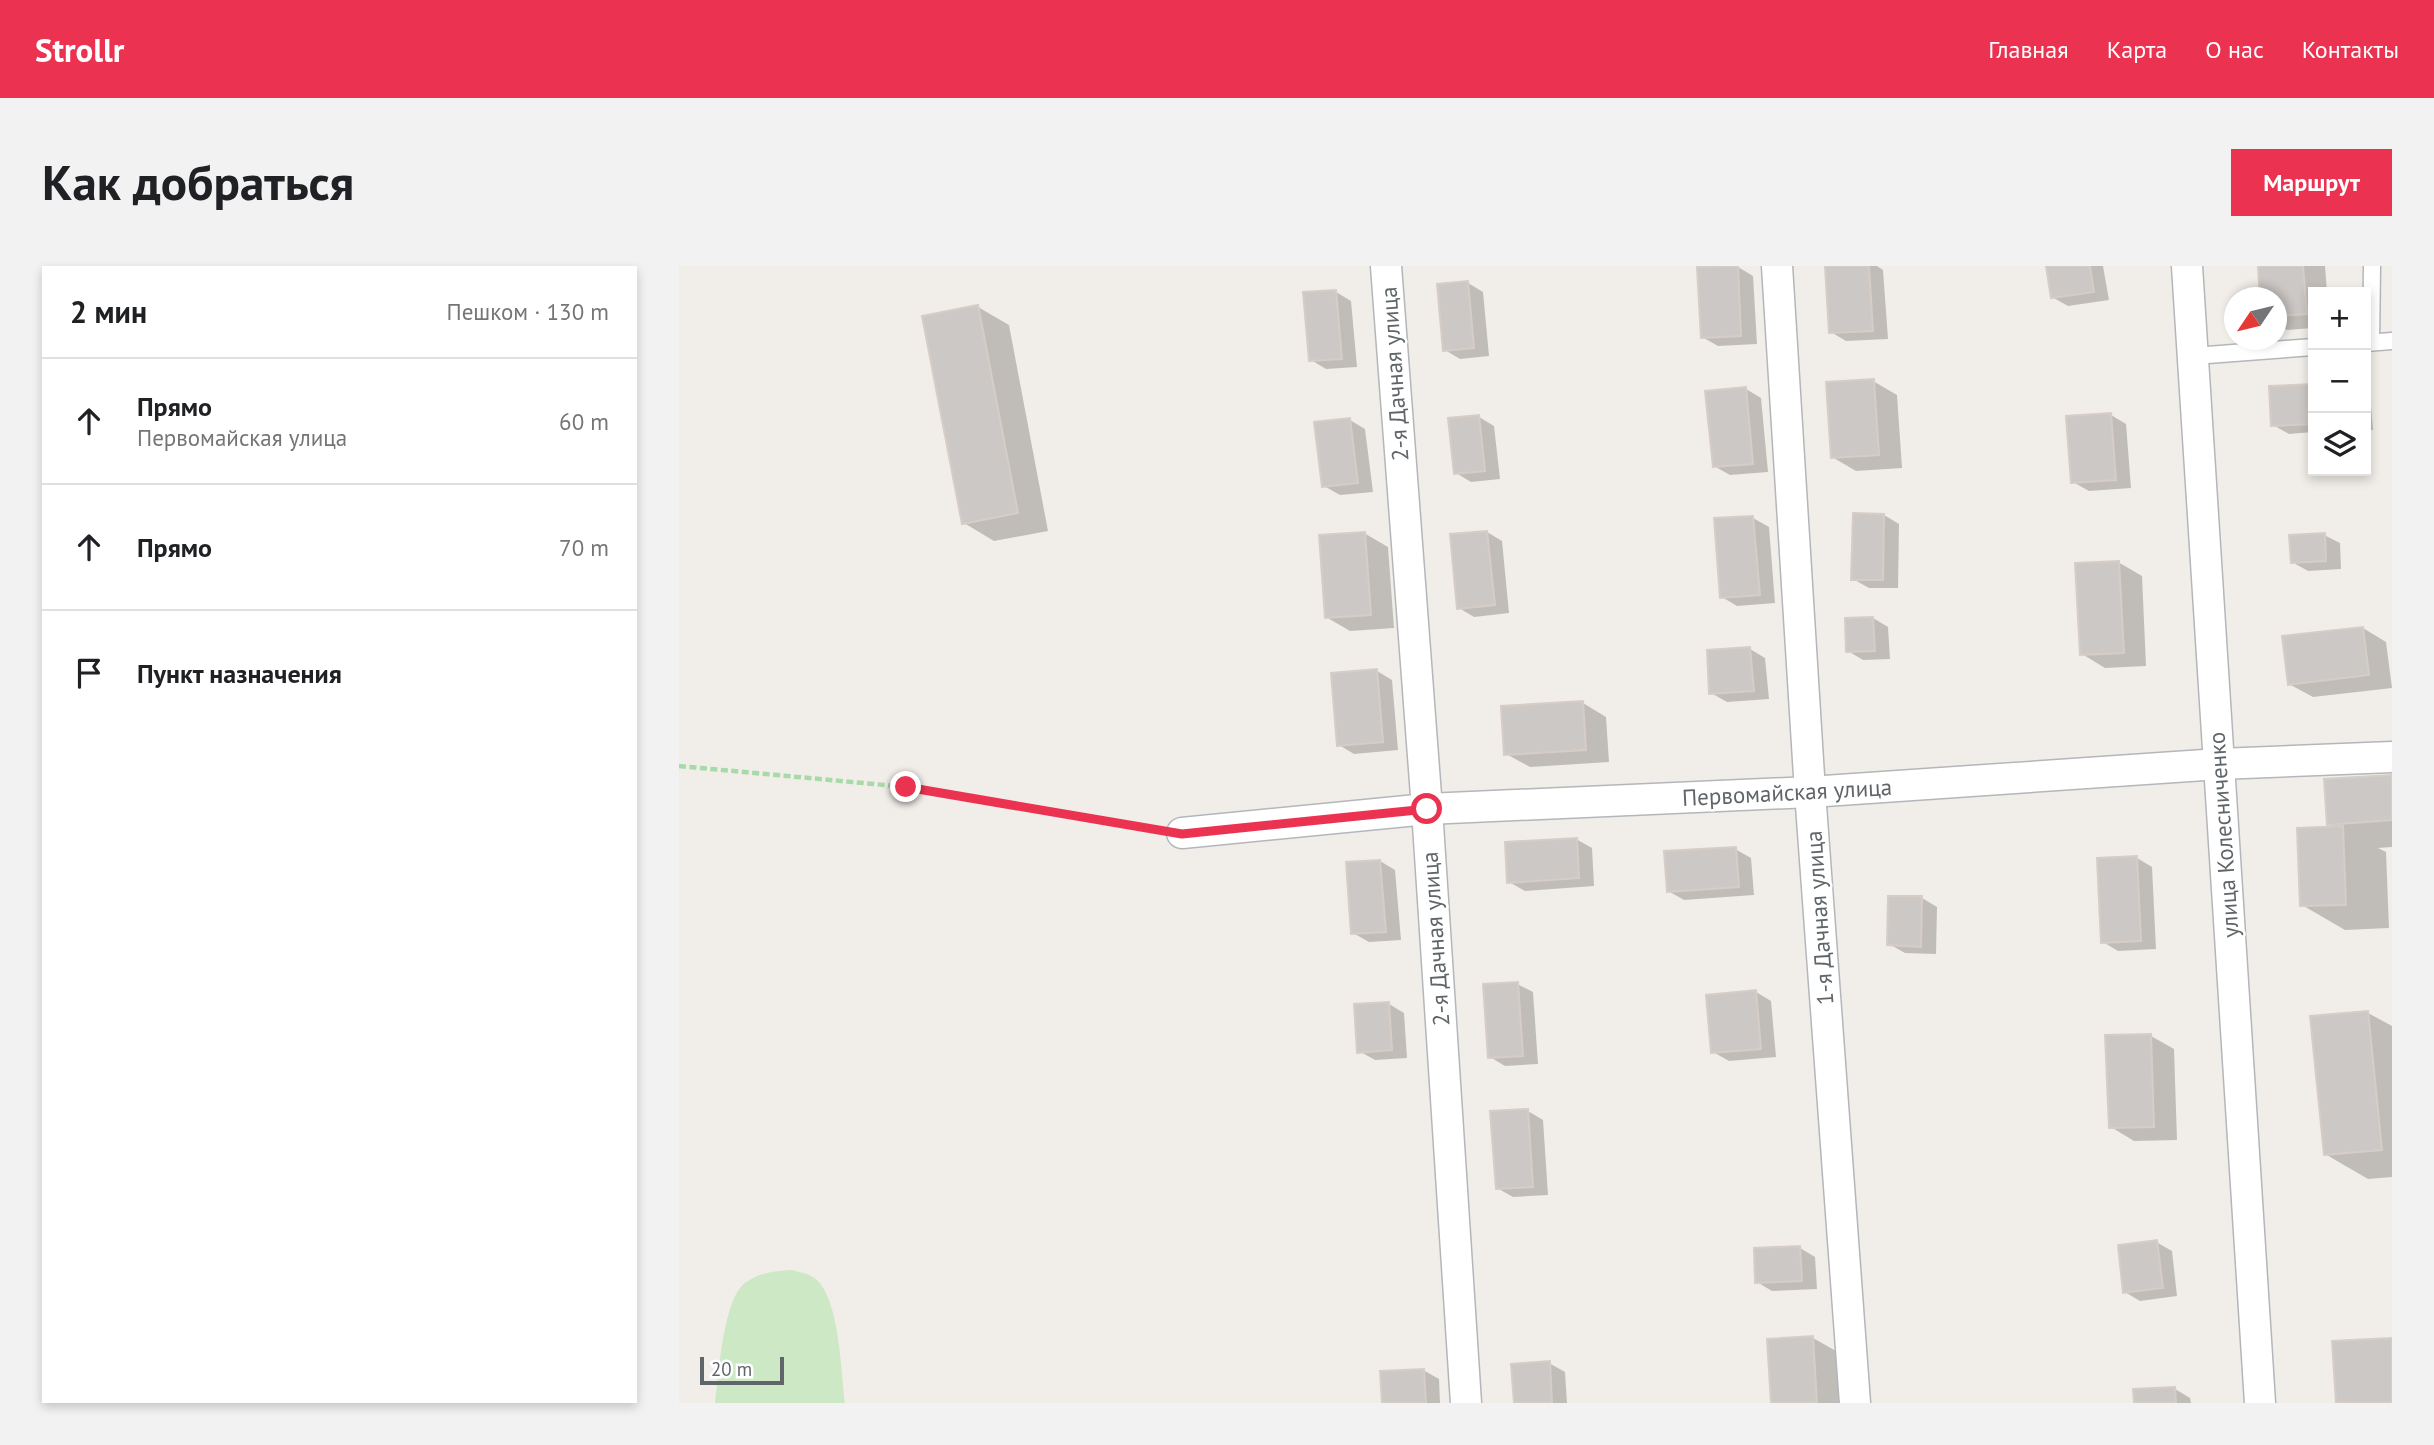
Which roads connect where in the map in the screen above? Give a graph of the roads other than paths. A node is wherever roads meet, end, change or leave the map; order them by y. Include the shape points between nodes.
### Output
1 (1386, 266) edge
2 (1777, 266) edge
3 (2187, 266) edge
4 (2372, 266) edge
5 (2371, 287) edge
6 (2392, 341) edge
7 (2371, 343) edge
8 (2308, 347) edge
9 (2194, 356) junction
10 (2392, 757) edge
11 (2219, 764) junction
12 (1809, 792) junction
13 (1427, 809) junction
14 (1182, 834) road end
15 (1466, 1403) edge
16 (1855, 1403) edge
17 (2260, 1403) edge

1 - 13 street, 2-я Дачная улица
2 - 12 street, 1-я Дачная улица
3 - 9 street, улица Колесниченко
4 - 5 lane
6 - 7 lane
8 - 9 lane
9 - 11 street, улица Колесниченко
10 - 11 street, Первомайская улица
11 - 12 street, Первомайская улица
11 - 17 street, улица Колесниченко
12 - 13 street, Первомайская улица
12 - 16 street, 1-я Дачная улица
13 - 14 street, Первомайская улица
13 - 15 street, 2-я Дачная улица

